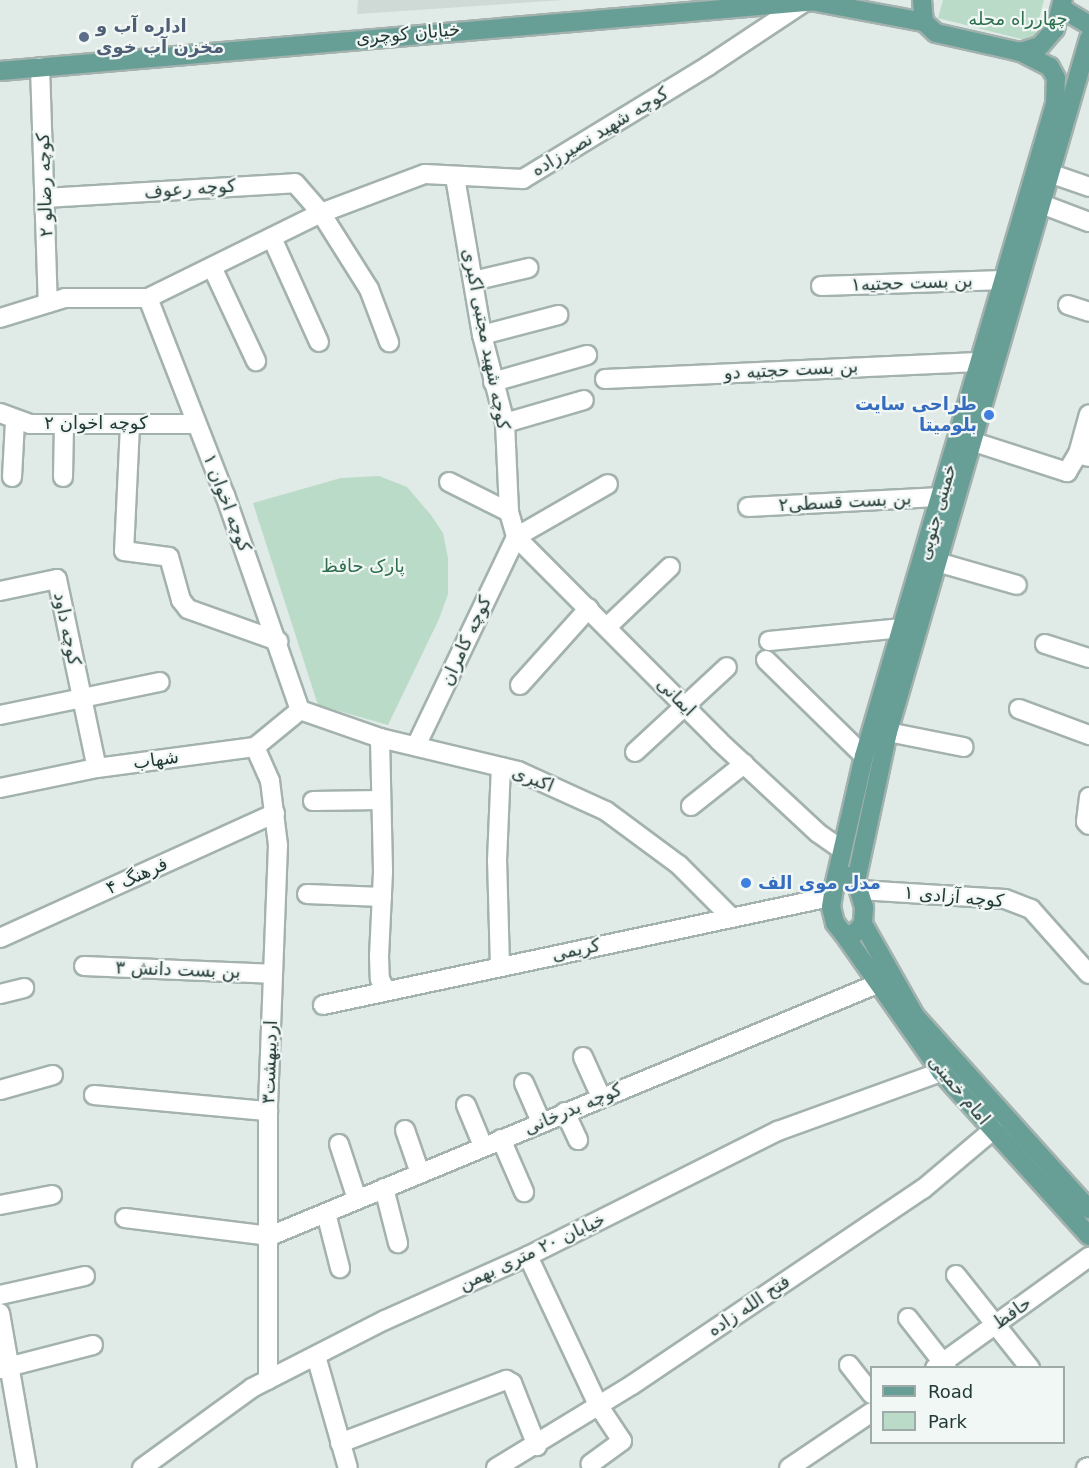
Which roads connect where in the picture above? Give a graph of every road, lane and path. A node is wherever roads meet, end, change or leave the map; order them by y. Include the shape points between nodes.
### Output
1 (922, 0) edge
2 (816, 2) edge
3 (1062, 4) edge
4 (924, 22) junction
5 (1089, 25) edge
6 (1089, 39) edge
7 (1020, 52) junction
8 (40, 67) junction
9 (0, 71) edge
10 (1052, 174) junction
11 (455, 177) junction
12 (1089, 187) edge
13 (45, 198) junction
14 (1044, 205) junction
15 (321, 213) junction
16 (1089, 222) edge
17 (272, 238) junction
18 (212, 267) junction
19 (528, 268) dead end
20 (1004, 280) junction
21 (473, 281) junction
22 (820, 286) dead end
23 (148, 298) junction
24 (48, 303) junction
25 (1068, 305) dead end
26 (1089, 312) edge
27 (558, 315) dead end
28 (0, 318) edge
29 (482, 335) junction
30 (319, 342) dead end
31 (389, 342) dead end
32 (587, 355) dead end
33 (256, 361) dead end
34 (978, 362) junction
35 (605, 379) dead end
36 (493, 382) junction
37 (584, 400) dead end
38 (1089, 414) edge
39 (8, 417) edge
40 (505, 423) junction
41 (64, 424) junction
42 (195, 424) junction
43 (130, 425) junction
44 (974, 442) junction
45 (1083, 456) edge
46 (12, 477) dead end
47 (63, 477) dead end
48 (449, 482) dead end
49 (608, 484) dead end
50 (942, 497) junction
51 (748, 507) dead end
52 (509, 512) junction
53 (516, 537) junction
54 (937, 562) junction
55 (670, 567) dead end
56 (1017, 585) dead end
57 (0, 591) edge
58 (589, 608) junction
59 (607, 627) junction
60 (902, 628) junction
61 (278, 640) junction
62 (769, 640) dead end
63 (1045, 644) dead end
64 (1089, 658) edge
65 (766, 660) dead end
66 (727, 667) dead end
67 (160, 682) dead end
68 (520, 685) dead end
69 (82, 700) junction
70 (683, 705) junction
71 (1019, 709) dead end
72 (300, 710) junction
73 (0, 715) edge
74 (888, 732) junction
75 (1089, 735) edge
76 (380, 738) junction
77 (416, 746) junction
78 (255, 747) junction
79 (964, 747) dead end
80 (635, 752) dead end
81 (864, 756) junction
82 (744, 764) junction
83 (501, 767) junction
84 (97, 768) junction
85 (0, 788) edge
86 (1089, 797) edge
87 (381, 800) junction
88 (313, 801) dead end
89 (692, 806) dead end
90 (275, 813) junction
91 (1089, 825) edge
92 (842, 850) junction
93 (858, 885) junction
94 (832, 892) junction
95 (308, 894) dead end
96 (382, 897) junction
97 (730, 916) junction
98 (863, 924) junction
99 (843, 933) junction
100 (0, 938) edge
101 (84, 966) dead end
102 (500, 966) junction
103 (271, 974) junction
104 (1089, 974) edge
105 (877, 984) junction
106 (24, 988) dead end
107 (386, 991) junction
108 (0, 994) edge
109 (322, 1005) dead end
110 (583, 1057) dead end
111 (940, 1072) junction
112 (53, 1075) dead end
113 (524, 1083) dead end
114 (0, 1089) edge
115 (94, 1095) dead end
116 (601, 1097) junction
117 (466, 1105) dead end
118 (268, 1112) junction
119 (565, 1112) junction
120 (541, 1122) junction
121 (405, 1130) dead end
122 (993, 1130) junction
123 (501, 1139) junction
124 (579, 1140) dead end
125 (339, 1144) dead end
126 (483, 1146) junction
127 (420, 1173) junction
128 (384, 1188) junction
129 (524, 1192) dead end
130 (52, 1195) dead end
131 (357, 1199) junction
132 (0, 1205) edge
133 (1089, 1209) edge
134 (326, 1213) junction
135 (125, 1218) dead end
136 (270, 1236) junction
137 (1089, 1236) edge
138 (398, 1243) dead end
139 (528, 1256) junction
140 (1089, 1257) edge
141 (340, 1268) dead end
142 (956, 1275) dead end
143 (85, 1276) dead end
144 (0, 1295) edge
145 (0, 1312) edge
146 (908, 1318) dead end
147 (996, 1324) junction
148 (93, 1345) dead end
149 (316, 1356) junction
150 (849, 1365) dead end
151 (942, 1366) edge
152 (1028, 1366) edge
153 (5, 1369) edge
154 (268, 1380) junction
155 (870, 1391) edge
156 (598, 1405) junction
157 (870, 1413) edge
158 (340, 1443) junction
159 (537, 1446) junction
160 (590, 1464) dead end
161 (27, 1468) edge
162 (142, 1468) edge
163 (348, 1468) edge
164 (496, 1468) edge
165 (789, 1468) edge

1 - 4 main road
2 - 4 main road, خیابان کوچری
2 - 8 main road, خیابان کوچری via 725,6
2 - 11 street, کوچه شهید نصیرزاده via 523,179
3 - 5 main road
3 - 7 main road via 1055,29 1040,46
4 - 7 main road, خیابان کوچری via 936,33
6 - 10 main road, خمینی جنوبی
7 - 20 main road, خمینی جنوبی via 1050,67 1056,78 1055,104
8 - 9 main road, خیابان کوچری
8 - 13 street, کوچه رضالو ۲
10 - 12 street
10 - 14 main road, خمینی جنوبی
11 - 15 street, کوچه شهید نصیرزاده via 425,174
11 - 21 street, کوچه شهید مجتبی اکبری
13 - 15 street, کوچه رعوف via 295,183
13 - 24 street, کوچه رضالو ۲
14 - 16 street
14 - 44 main road, خمینی جنوبی
15 - 17 street, کوچه شهید نصیرزاده
15 - 31 street via 369,289
17 - 18 street, کوچه شهید نصیرزاده
17 - 30 street
18 - 23 street, کوچه شهید نصیرزاده
18 - 33 street
19 - 21 street
20 - 22 street, بن بست حجتیه۱
20 - 34 main road, خمینی جنوبی
21 - 29 street, کوچه شهید مجتبی اکبری
23 - 24 street via 108,295
23 - 42 street, کوچه اخوان ۱
24 - 28 street
25 - 26 street
27 - 29 street
29 - 36 street, کوچه شهید مجتبی اکبری
32 - 36 street
34 - 35 street, بن بست حجتیه دو
34 - 50 main road, خمینی جنوبی
36 - 40 street, کوچه شهید مجتبی اکبری
37 - 40 street
38 - 45 street
39 - 41 street, کوچه اخوان ۲
39 - 46 street
40 - 52 street, کوچه شهید مجتبی اکبری
41 - 43 street, کوچه اخوان ۲
41 - 47 street
42 - 43 street, کوچه اخوان ۲
42 - 61 street, کوچه اخوان ۱
43 - 61 street via 124,550 169,557 181,600 188,609
44 - 45 street via 1066,472
44 - 54 main road, خمینی جنوبی
48 - 52 street
49 - 53 street
50 - 51 street, بن بست قسطی۲
50 - 60 main road, خمینی جنوبی
52 - 53 street, کوچه شهید مجتبی اکبری
53 - 58 street, ایمانی
53 - 77 street, کوچه کامران
54 - 56 street
54 - 74 main road, خمینی جنوبی
55 - 59 street
57 - 69 street, کوچه داود via 57,579
58 - 59 street, ایمانی
58 - 68 street
59 - 70 street, ایمانی
60 - 62 street
60 - 81 main road, خمینی جنوبی
61 - 72 street, کوچه اخوان ۱
63 - 64 street
65 - 81 street
66 - 70 street
67 - 69 street
69 - 73 street
69 - 84 street, کوچه داود
70 - 80 street
70 - 82 street, ایمانی
71 - 75 street
72 - 76 street, اکبری
72 - 78 street
74 - 79 street
74 - 93 main road, خمینی جنوبی
76 - 77 street, اکبری
76 - 87 street
77 - 83 street, اکبری
78 - 84 street, شهاب
78 - 90 street, اردیبهشت۳ via 270,781
81 - 92 main road, خمینی جنوبی
82 - 89 street
82 - 92 street, ایمانی
83 - 97 street, اکبری via 606,811 680,865
83 - 102 street via 497,861
84 - 85 street, شهاب
86 - 91 street
87 - 88 street
87 - 96 street
90 - 100 street, فرهنگ ۴
90 - 103 street, اردیبهشت۳ via 278,896
92 - 94 main road, خمینی جنوبی
93 - 94 main road via 844,875
93 - 98 main road, خمینی جنوبی
93 - 104 street, کوچه آزادی ۱ via 1005,898 1031,909
94 - 97 street, کریمی
94 - 99 main road, امام خمینی via 835,923
95 - 96 street
96 - 107 street via 380,979
97 - 102 street, کریمی
98 - 99 main road via 853,935
98 - 133 main road, امام خمینی via 915,1016
99 - 105 main road, امام خمینی
101 - 103 street, بن بست دانش ۳
102 - 107 street, کریمی
103 - 118 street, اردیبهشت۳
105 - 111 main road, امام خمینی
105 - 116 street, کوچه بدرخانی
106 - 108 street
107 - 109 street, کریمی
110 - 116 street
111 - 122 main road, امام خمینی
111 - 139 street, خیابان ۲۰ متری بهمن via 778,1131
112 - 114 street
113 - 120 street
115 - 118 street
116 - 119 street, کوچه بدرخانی
117 - 126 street
118 - 136 street, اردیبهشت۳
119 - 120 street, کوچه بدرخانی
119 - 124 street
120 - 123 street, کوچه بدرخانی
121 - 127 street
122 - 137 main road, امام خمینی
122 - 156 street, فتح الله زاده via 923,1189
123 - 126 street, کوچه بدرخانی
123 - 129 street
125 - 131 street
126 - 127 street, کوچه بدرخانی
127 - 128 street, کوچه بدرخانی
128 - 131 street, کوچه بدرخانی
128 - 138 street
130 - 132 street
131 - 134 street, کوچه بدرخانی
134 - 136 street, کوچه بدرخانی
134 - 141 street
135 - 136 street
136 - 154 street, اردیبهشت۳
139 - 149 street, خیابان ۲۰ متری بهمن
139 - 156 street
140 - 147 street, حافظ
142 - 147 street
143 - 144 street
145 - 153 street
146 - 151 street
147 - 151 street, حافظ
147 - 152 street
148 - 153 street
149 - 154 street, خیابان ۲۰ متری بهمن
149 - 158 street
150 - 155 street
153 - 161 street
154 - 162 street, خیابان ۲۰ متری بهمن
156 - 159 street, فتح الله زاده
156 - 160 street via 622,1441
157 - 165 street
158 - 159 street via 506,1380 512,1383
158 - 163 street
159 - 164 street, فتح الله زاده

